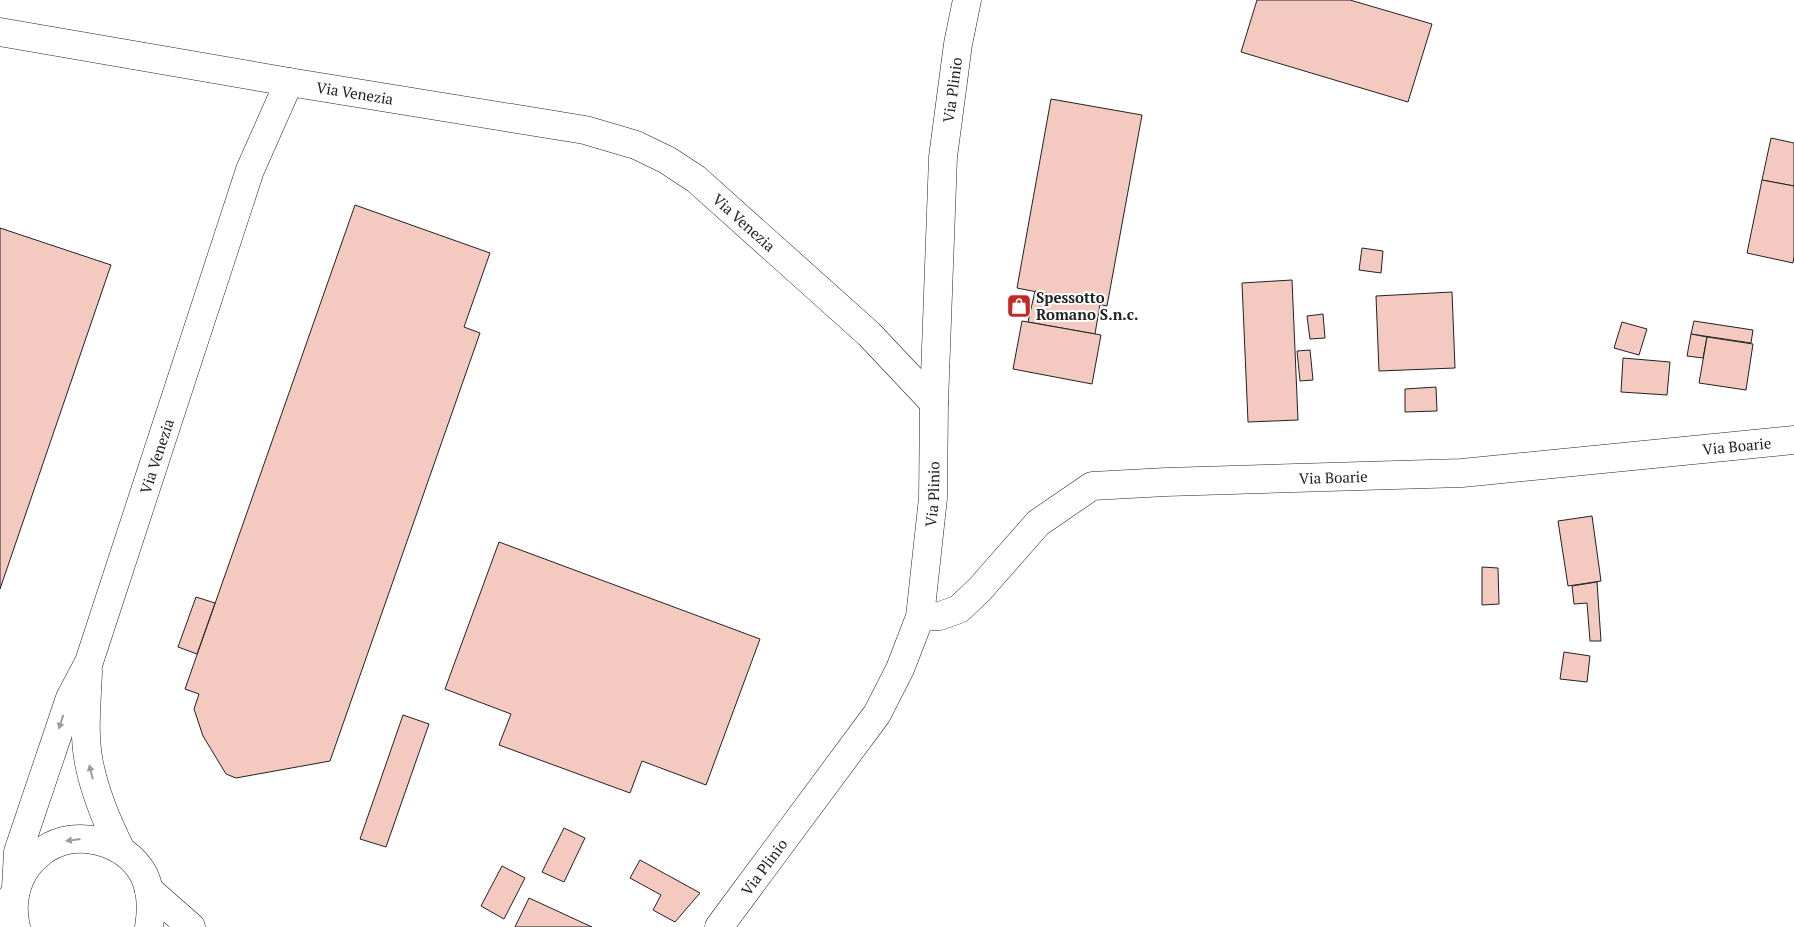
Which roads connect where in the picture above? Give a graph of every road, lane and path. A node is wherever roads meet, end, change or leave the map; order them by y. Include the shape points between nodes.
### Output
1 (966, 0) edge
2 (0, 32) edge
3 (289, 82) junction
4 (934, 403) junction
5 (1794, 440) edge
6 (920, 617) junction
7 (88, 662) junction
8 (120, 850) junction
9 (149, 890) junction
10 (10, 899) edge
11 (16, 927) edge
12 (149, 927) edge
13 (191, 927) edge
14 (719, 927) edge

1 - 4 street, Via Plinio via 943,157
2 - 3 street
3 - 4 street, Via Venezia via 585,130 636,145 667,160 696,179 869,334
3 - 7 street, Via Venezia via 250,170
4 - 6 street, Via Plinio via 932,498
5 - 6 street, Via Boarie via 1462,474 1092,486 1038,523 959,609 940,616
6 - 14 street, Via Plinio via 900,669 876,714
8 -> 7 street, Via Venezia via 98,799 89,762 86,726
7 -> 10 street, Via Venezia via 70,698 18,852
8 - 9 street via 143,874
8 -> 10 street via 86,838 50,846 23,871
9 - 12 street via 152,910
9 - 13 street
10 - 11 street, Via Venezia

